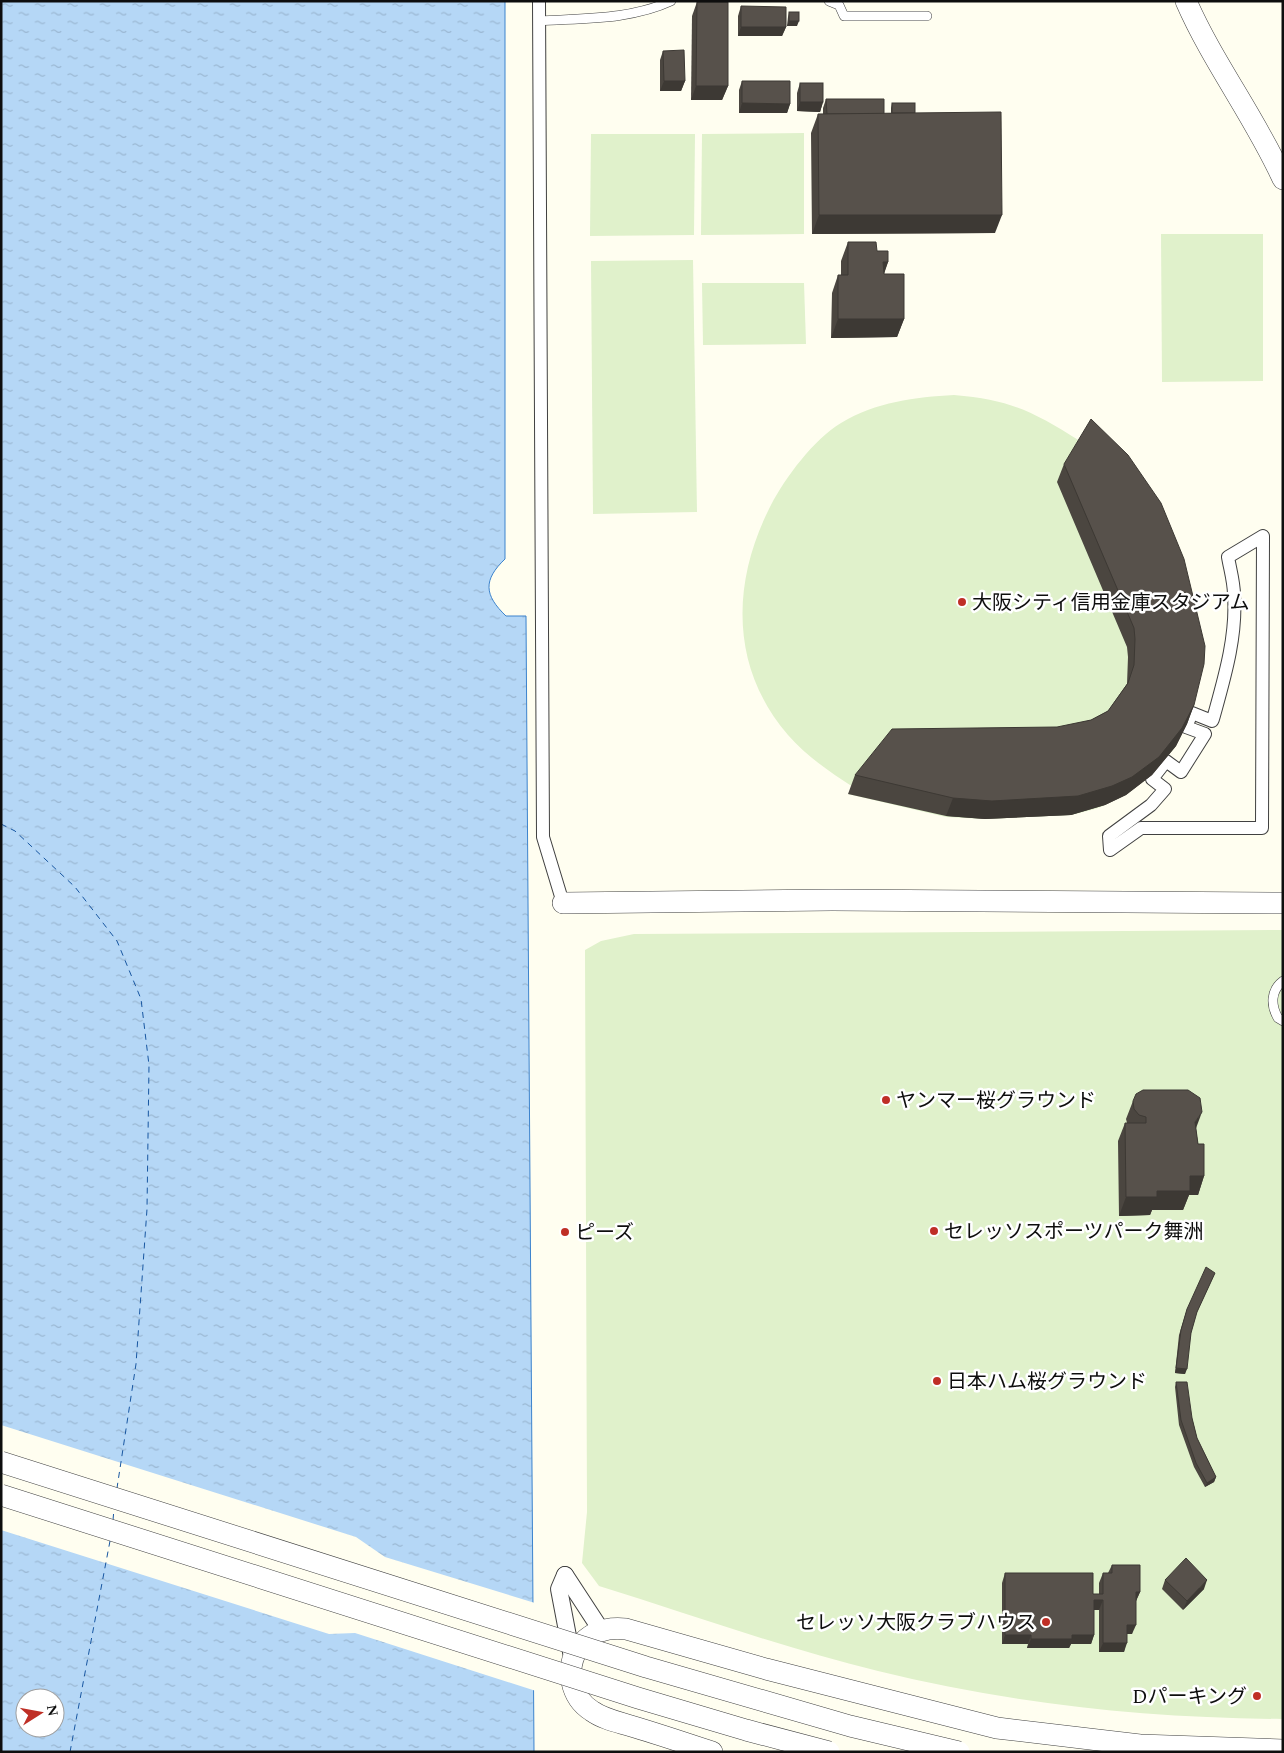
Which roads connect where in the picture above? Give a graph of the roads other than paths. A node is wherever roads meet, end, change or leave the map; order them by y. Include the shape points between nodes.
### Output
1 (539, 1) edge
2 (670, 1) edge
3 (830, 1) edge
4 (1186, 1) edge
5 (927, 16) dead end
6 (539, 21) junction
7 (1283, 179) edge
8 (1205, 734) joint
9 (563, 902) joint
10 (1283, 903) edge
11 (1283, 981) edge
12 (1283, 1022) edge
13 (1, 1462) edge
14 (1, 1495) edge
15 (601, 1630) junction
16 (573, 1659) junction
17 (1283, 1750) edge
18 (712, 1752) edge
19 (828, 1752) edge
20 (959, 1752) edge

1 - 6 street
2 - 6 lane via 622,16
3 - 5 lane via 840,5 844,16
4 - 7 street
6 - 9 street via 543,836
8 - 8 street via 1186,727 1192,713 1212,721 1225,678 1233,630 1234,595 1228,557 1263,536 1262,828 1141,828 1110,850 1109,836 1151,805 1165,789 1152,779 1166,761 1181,772
9 - 10 street
11 - 12 lane via 1272,1002
13 - 20 street, bridge via 646,1667 850,1726
14 - 19 street, bridge via 638,1698
15 - 16 street via 584,1640
15 - 16 street via 565,1575 560,1589
15 - 17 street via 626,1629 997,1728 1140,1745
16 - 18 street via 573,1688 591,1711

